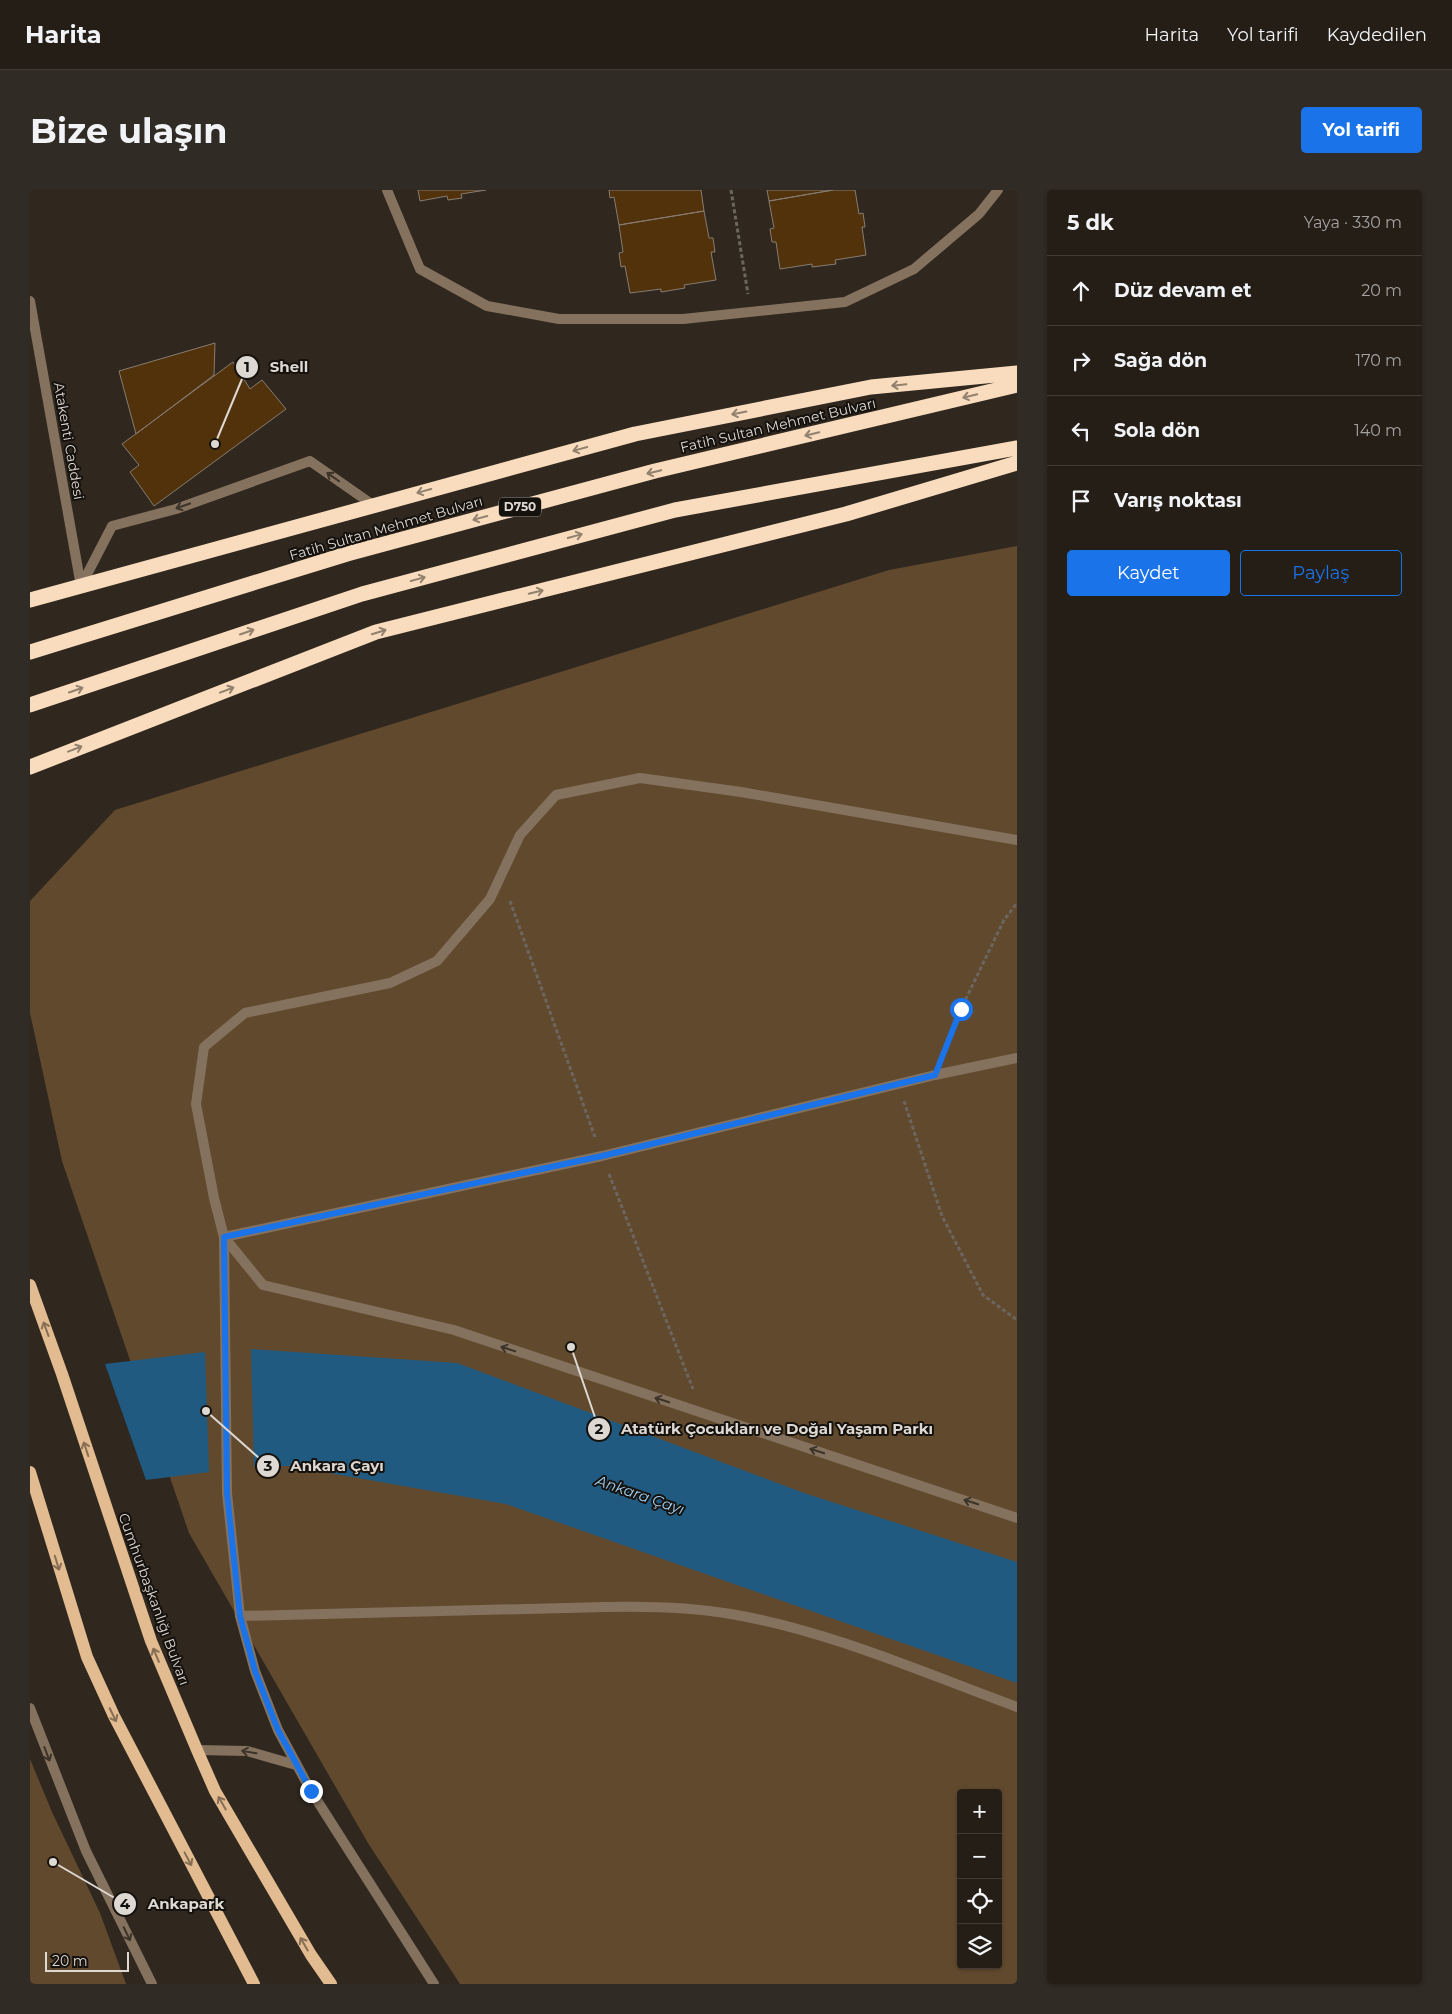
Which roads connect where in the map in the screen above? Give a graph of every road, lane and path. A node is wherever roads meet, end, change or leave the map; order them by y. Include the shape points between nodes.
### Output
1 (387, 190) edge
2 (731, 190) edge
3 (998, 190) edge
4 (30, 301) edge
5 (750, 312) junction
6 (1017, 373) edge
7 (1017, 384) edge
8 (1017, 448) edge
9 (1017, 463) edge
10 (372, 505) junction
11 (81, 586) junction
12 (30, 600) edge
13 (30, 652) edge
14 (30, 705) edge
15 (30, 766) edge
16 (1017, 840) edge
17 (1017, 903) edge
18 (1017, 1058) edge
19 (935, 1075) junction
20 (899, 1084) junction
21 (224, 1237) junction
22 (30, 1285) edge
23 (1017, 1320) edge
24 (30, 1472) edge
25 (1017, 1518) edge
26 (240, 1616) junction
27 (1017, 1707) edge
28 (30, 1708) edge
29 (197, 1750) junction
30 (296, 1765) junction
31 (152, 1984) edge
32 (254, 1984) edge
33 (331, 1984) edge
34 (434, 1984) edge

1 - 5 street via 420,269 487,306 559,320 682,320
2 - 5 path
3 - 5 street via 978,214 914,269 845,302
4 - 11 street, Atakenti Caddesi
6 -> 10 highway via 871,387 635,434
7 -> 13 highway, Fatih Sultan Mehmet Bulvarı / D750 via 655,471 357,551
14 -> 8 highway via 362,594 675,510
15 -> 9 highway via 376,632 846,514
10 - 11 highway
10 -> 11 street via 310,461 176,509 112,526
11 - 12 highway
16 - 21 street via 741,792 640,778 556,796 520,835 490,899 437,961 390,983 245,1013 204,1046 196,1104
17 - 19 path via 1004,920 961,1009
18 - 19 street
19 - 20 street
20 - 21 street via 602,1156
20 - 23 path via 942,1216 983,1295
25 -> 21 street via 454,1330 262,1284
21 - 26 street via 227,1493
29 -> 22 main road, Cumhurbaşkanlığı Bulvarı via 151,1641
24 -> 32 main road via 86,1657
26 - 27 street via 606,1606 690,1609 731,1614 828,1638
26 - 30 street via 255,1671 278,1730
28 -> 31 street via 86,1851
30 -> 29 street via 247,1751
33 -> 29 main road, Cumhurbaşkanlığı Bulvarı via 215,1791
30 - 34 street

